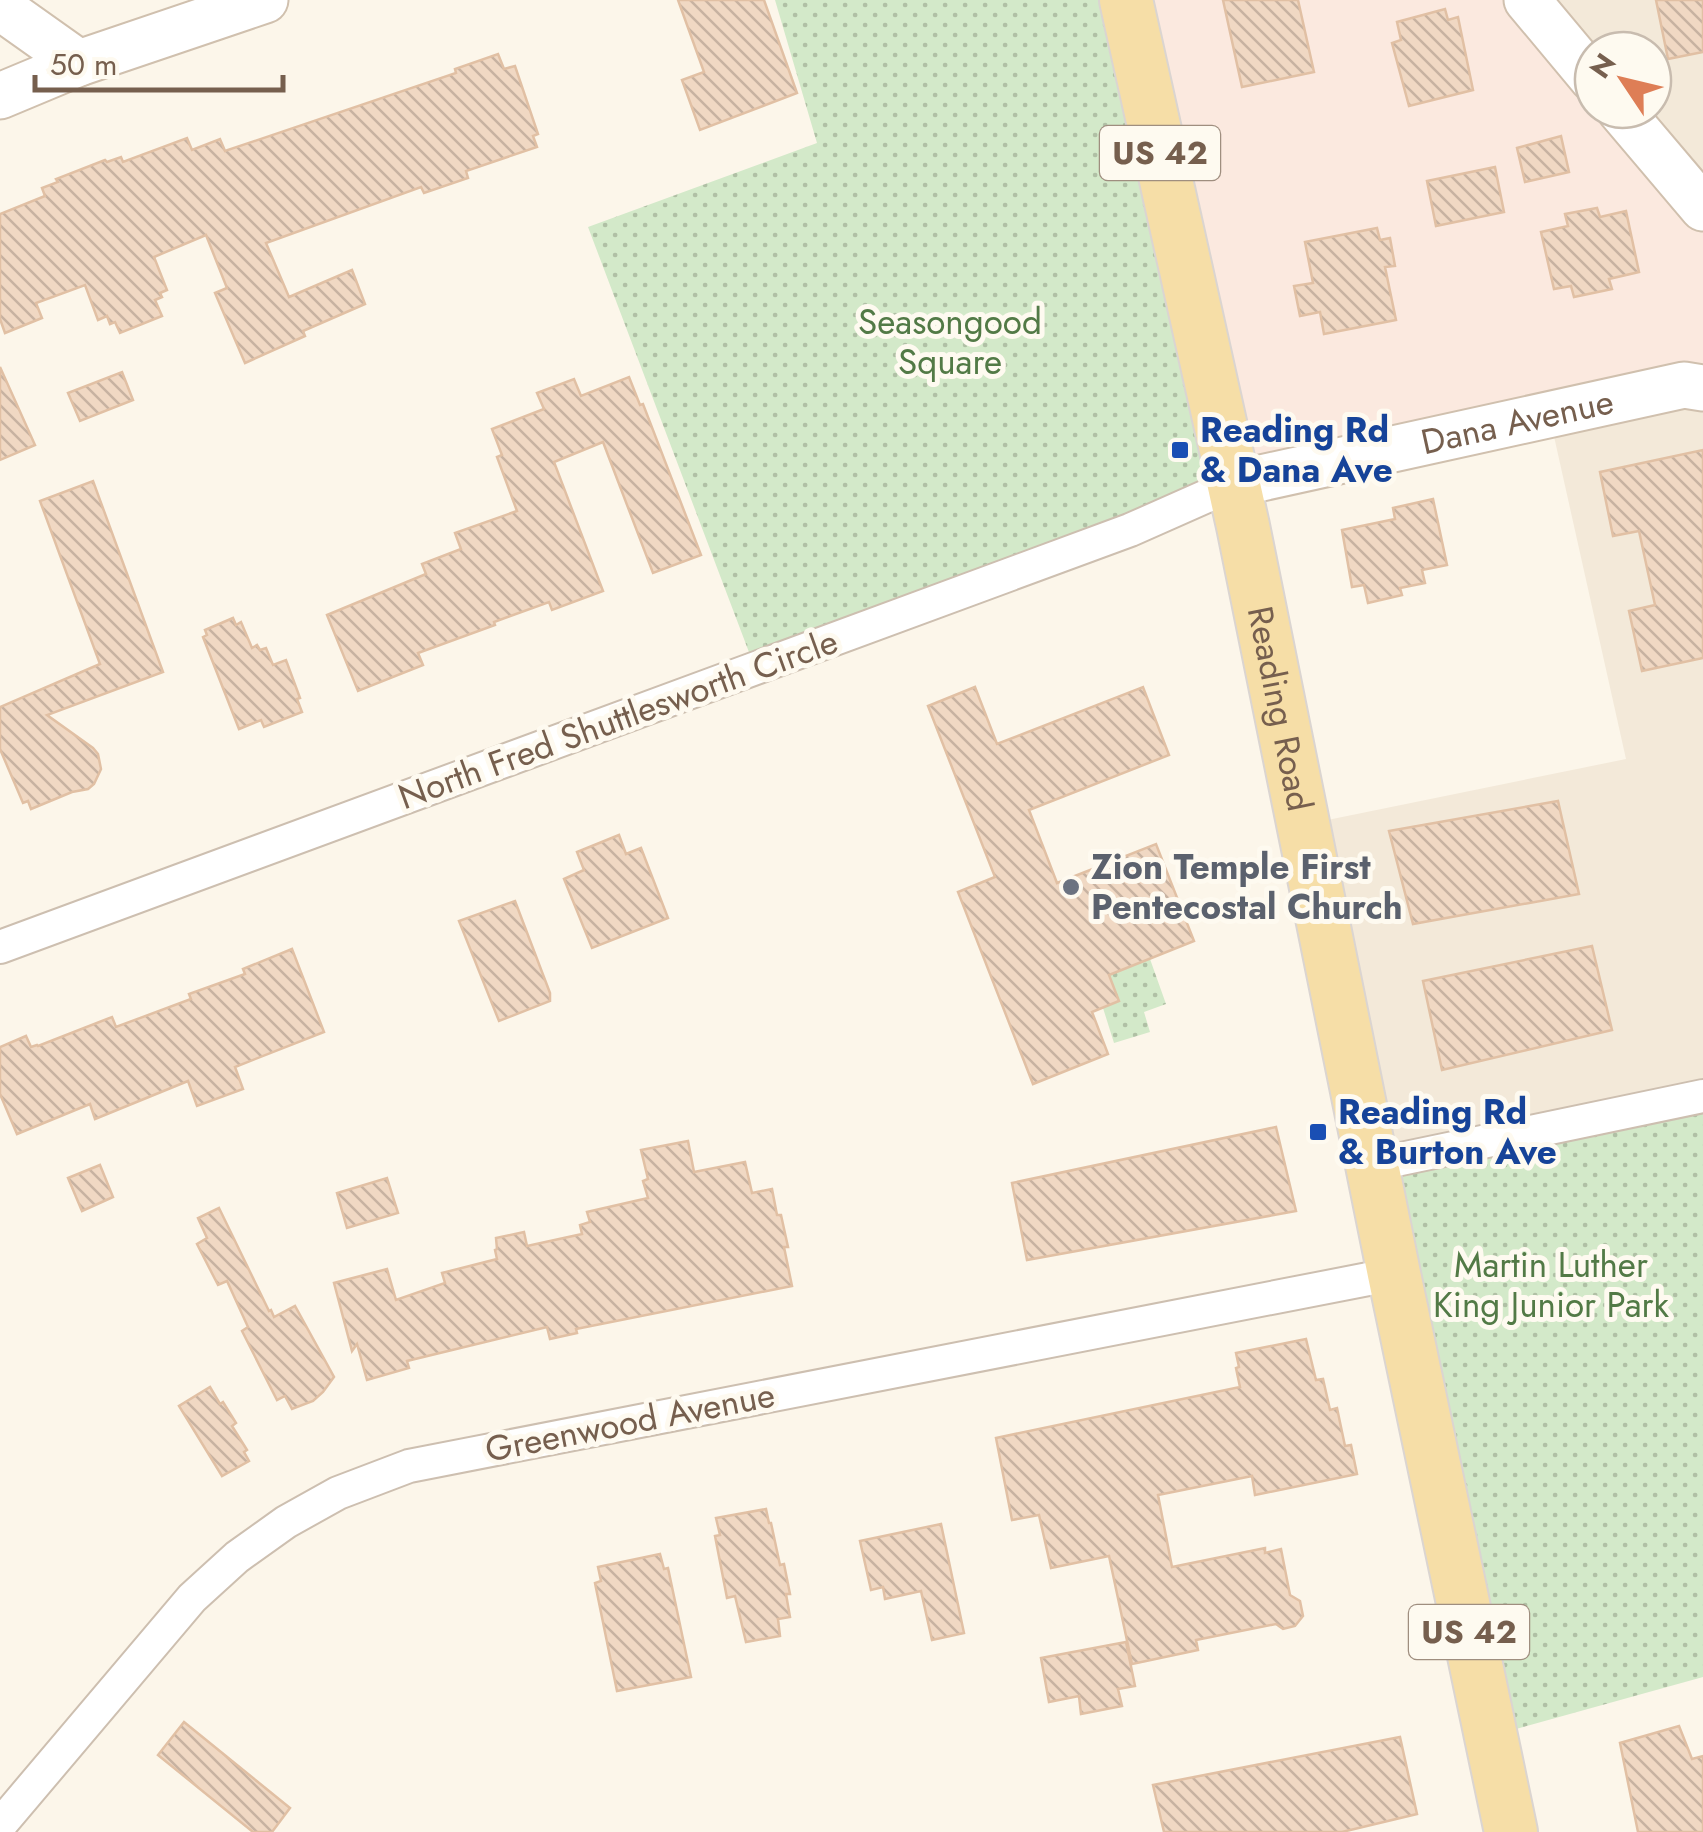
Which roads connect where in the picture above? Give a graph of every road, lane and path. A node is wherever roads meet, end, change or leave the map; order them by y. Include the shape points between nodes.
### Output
1 (265, 0) edge
2 (1126, 0) edge
3 (1528, 0) edge
4 (0, 6) edge
5 (1573, 55) edge
6 (79, 63) junction
7 (0, 96) edge
8 (1637, 130) edge
9 (1703, 208) edge
10 (1697, 380) edge
11 (1234, 484) junction
12 (0, 947) edge
13 (1703, 1096) edge
14 (1372, 1165) junction
15 (1394, 1274) junction
16 (0, 1825) edge
17 (1511, 1832) edge

1 - 6 street
2 - 11 main road, Reading Road / US 42
3 - 5 street
4 - 6 street
6 - 7 street
8 - 9 street
10 - 11 street, Dana Avenue
11 - 12 street, North Fred Shuttlesworth Circle via 1130,530
11 - 14 main road, Reading Road / US 42
13 - 14 street
14 - 15 main road, Reading Road / US 42
15 - 16 street, Greenwood Avenue via 409,1466 338,1493 237,1557 192,1598
15 - 17 main road, Reading Road / US 42

